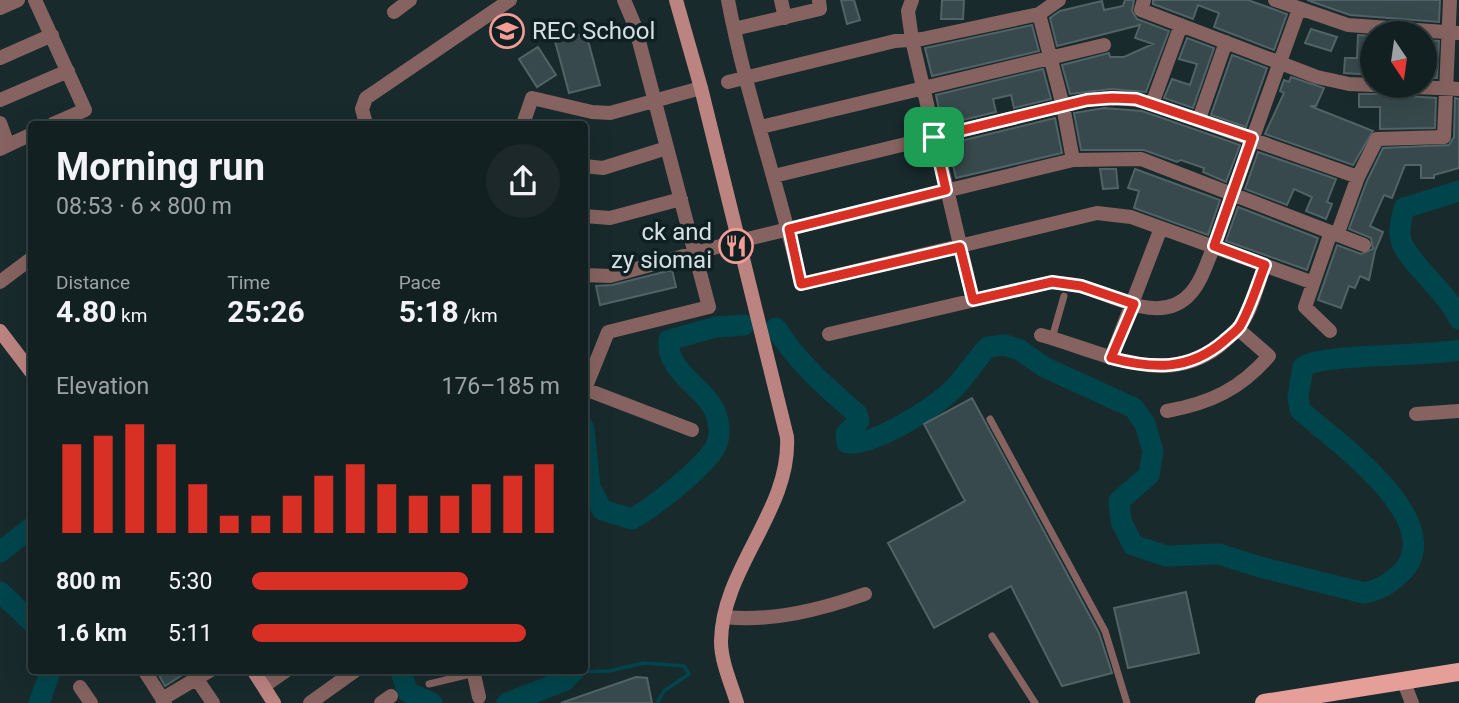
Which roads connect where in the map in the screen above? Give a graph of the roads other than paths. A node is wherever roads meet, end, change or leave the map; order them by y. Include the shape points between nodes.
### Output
1 (18, 0) edge
2 (35, 0) edge
3 (410, 0) edge
4 (510, 0) edge
5 (624, 0) edge
6 (676, 0) edge
7 (729, 0) edge
8 (781, 0) edge
9 (819, 0) edge
10 (912, 0) edge
11 (1059, 0) edge
12 (1143, 0) edge
13 (1275, 0) edge
14 (1450, 0) edge
15 (0, 8) edge
16 (1299, 9) junction
17 (394, 12) dead end
18 (1039, 14) junction
19 (785, 18) junction
20 (1181, 25) junction
21 (734, 30) junction
22 (1454, 32) edge
23 (52, 35) junction
24 (912, 40) junction
25 (1226, 42) junction
26 (1104, 45) dead end
27 (0, 58) edge
28 (1052, 58) junction
29 (1279, 62) junction
30 (68, 71) junction
31 (745, 78) junction
32 (728, 82) dead end
33 (1360, 83) edge
34 (701, 88) junction
35 (922, 88) junction
36 (1453, 89) edge
37 (654, 99) junction
38 (0, 100) edge
39 (1153, 104) junction
40 (1063, 106) junction
41 (1199, 119) junction
42 (60, 121) edge
43 (365, 121) edge
44 (524, 121) edge
45 (0, 123) edge
46 (761, 127) junction
47 (28, 136) edge
48 (934, 137) junction
49 (1252, 138) junction
50 (4, 147) edge
51 (667, 148) junction
52 (1073, 160) junction
53 (588, 166) edge
54 (774, 176) junction
55 (1358, 177) junction
56 (946, 190) junction
57 (1231, 193) junction
58 (681, 199) junction
59 (588, 216) edge
60 (1161, 228) junction
61 (789, 229) junction
62 (1334, 234) junction
63 (739, 241) junction
64 (1364, 245) dead end
65 (1214, 246) junction
66 (960, 247) junction
67 (695, 253) junction
68 (28, 261) edge
69 (1265, 265) junction
70 (588, 275) edge
71 (0, 282) edge
72 (1311, 282) junction
73 (1064, 296) dead end
74 (973, 300) junction
75 (1134, 304) junction
76 (1238, 329) junction
77 (0, 331) edge
78 (1330, 331) dead end
79 (829, 334) dead end
80 (1051, 338) junction
81 (1053, 354) dead end
82 (1111, 358) junction
83 (28, 368) edge
84 (588, 382) edge
85 (588, 390) edge
86 (1167, 411) dead end
87 (1459, 411) edge
88 (1416, 414) dead end
89 (990, 419) dead end
90 (692, 430) dead end
91 (865, 594) dead end
92 (724, 617) junction
93 (992, 636) dead end
94 (1459, 672) edge
95 (147, 674) edge
96 (204, 674) edge
97 (256, 674) edge
98 (281, 674) edge
99 (350, 674) edge
100 (467, 674) edge
101 (478, 674) edge
102 (196, 678) junction
103 (1403, 681) junction
104 (429, 684) dead end
105 (264, 686) junction
106 (80, 687) dead end
107 (479, 697) dead end
108 (161, 702) edge
109 (91, 703) edge
110 (213, 703) edge
111 (274, 703) edge
112 (310, 703) edge
113 (737, 703) edge
114 (1035, 703) edge
115 (1127, 703) edge
116 (1264, 703) edge
117 (1412, 703) edge

1 - 15 street
2 - 23 street
3 - 17 street
4 - 43 street via 366,98 362,110
5 - 37 street
6 - 34 street
7 - 21 street
8 - 19 street
9 - 19 street via 820,9
10 - 24 street via 908,10
11 - 18 street
12 - 20 street via 1141,10
13 - 16 street
14 - 22 street
16 - 22 street via 1358,27
16 - 29 street
18 - 24 street
18 - 28 street
19 - 21 street
20 - 25 street
20 - 39 street
21 - 31 street
22 - 36 street
23 - 27 street
23 - 30 street
24 - 31 street
24 - 35 street
25 - 29 street
25 - 41 street
26 - 28 street
28 - 35 street
28 - 40 street
29 - 33 street via 1328,79
29 - 49 street
30 - 38 street
30 - 42 street via 85,110
31 - 32 street
31 - 46 street
34 - 37 street
34 - 63 street
35 - 46 street
35 - 48 street
36 - 55 street via 1444,137 1380,137
37 - 44 street via 610,113 532,98
37 - 51 street
39 - 40 street via 1112,98
39 - 41 street
40 - 48 street
40 - 52 street
41 - 49 street
45 - 50 street
46 - 54 street
47 - 50 street
48 - 54 street
48 - 56 street
49 - 55 street
49 - 57 street
51 - 53 street via 603,168
51 - 58 street
52 - 56 street
52 - 57 street via 1141,159
54 - 61 street
55 - 62 street
56 - 61 street
56 - 66 street
57 - 62 street
57 - 65 street
58 - 59 street via 610,218
58 - 67 street
60 - 65 street
60 - 66 street via 1131,217 1097,213
60 - 75 street
61 - 63 street
61 - 66 street via 801,284
62 - 64 street
62 - 72 street
63 - 67 street
63 - 92 street via 784,418 788,457
65 - 69 street
65 - 75 street via 1189,296 1160,309
66 - 74 street
67 - 70 street via 610,276
67 - 84 street via 709,307 608,332
68 - 71 street
69 - 72 street
69 - 76 street
72 - 78 street via 1305,307
73 - 80 lane
74 - 75 street via 1052,282 1081,286
74 - 79 street
75 - 82 street
76 - 82 street via 1191,363 1142,366
76 - 86 street via 1269,356 1252,376 1224,395
77 - 83 street
80 - 81 street
80 - 82 street
85 - 90 street
87 - 88 street
89 - 115 lane via 1105,631
91 - 92 street via 766,618
92 - 113 street via 723,658
93 - 114 lane
94 - 103 main road
95 - 108 street
96 - 102 street
97 - 105 street
98 - 105 street
99 - 112 street
100 - 104 lane
101 - 107 street
102 - 108 street
102 - 110 street
103 - 116 main road
103 - 117 street
105 - 111 street
106 - 109 street

